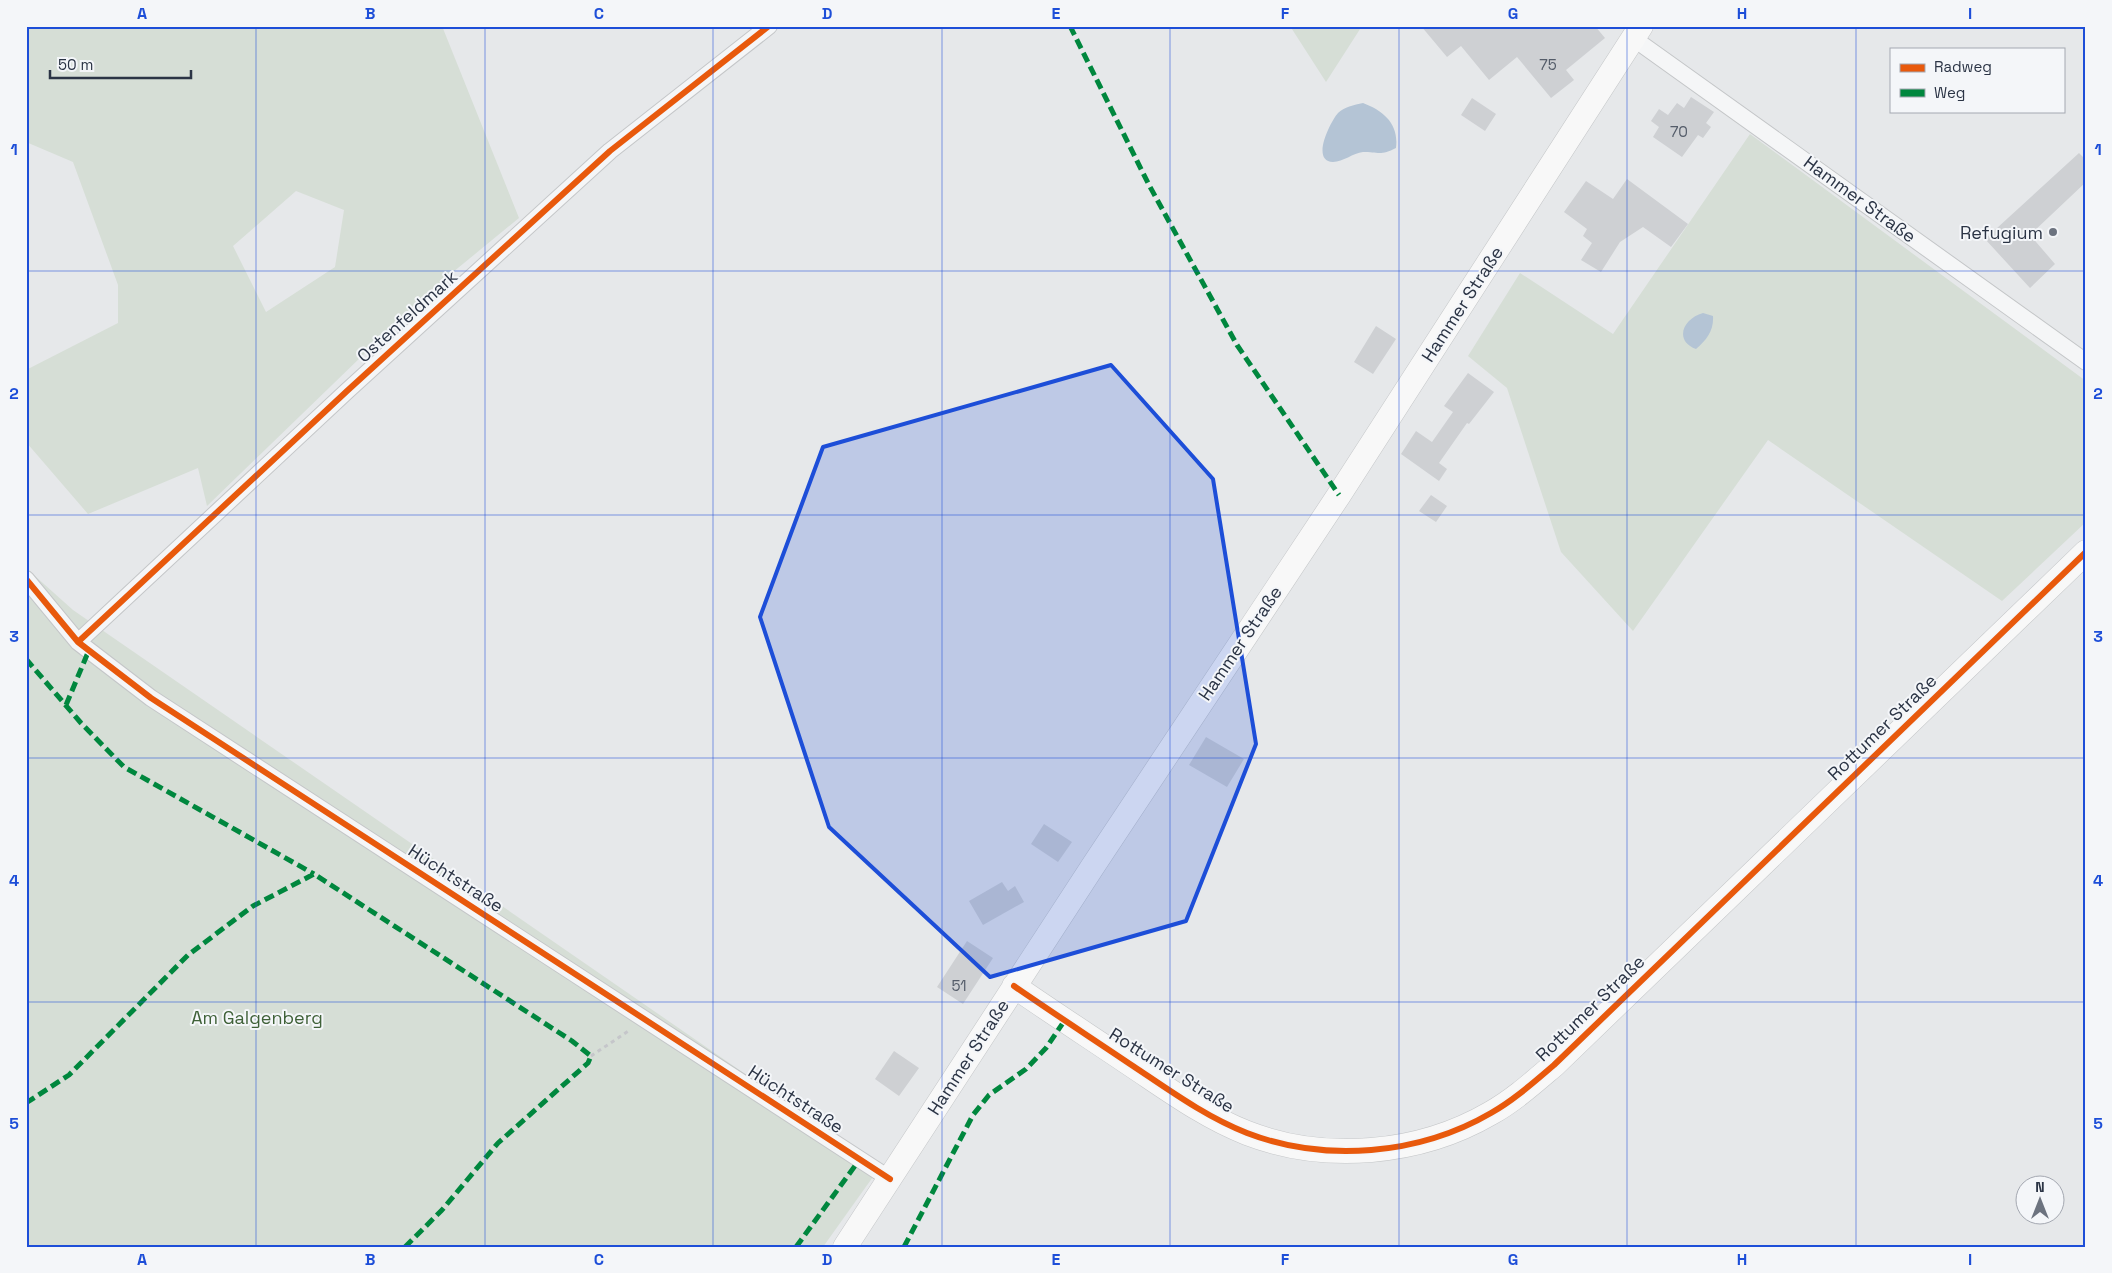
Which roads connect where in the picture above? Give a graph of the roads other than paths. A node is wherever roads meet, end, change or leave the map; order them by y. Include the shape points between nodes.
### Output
1 (769, 26) edge
2 (1637, 32) edge
3 (2086, 362) edge
4 (2086, 552) edge
5 (26, 579) edge
6 (78, 642) junction
7 (1014, 986) junction
8 (890, 1179) junction
9 (844, 1247) edge

1 - 6 street, Ostenfeldmark via 610,151
2 - 3 street, Hammer Straße
2 - 7 main road, Hammer Straße via 1339,495
4 - 7 main road, Rottumer Straße via 1554,1065 1491,1113 1457,1130 1418,1144 1375,1150 1283,1145 1246,1132 1186,1102
5 - 6 street, Hüchtstraße
6 - 8 street, Hüchtstraße via 151,698
7 - 8 main road, Hammer Straße
8 - 9 main road, Hammer Straße

